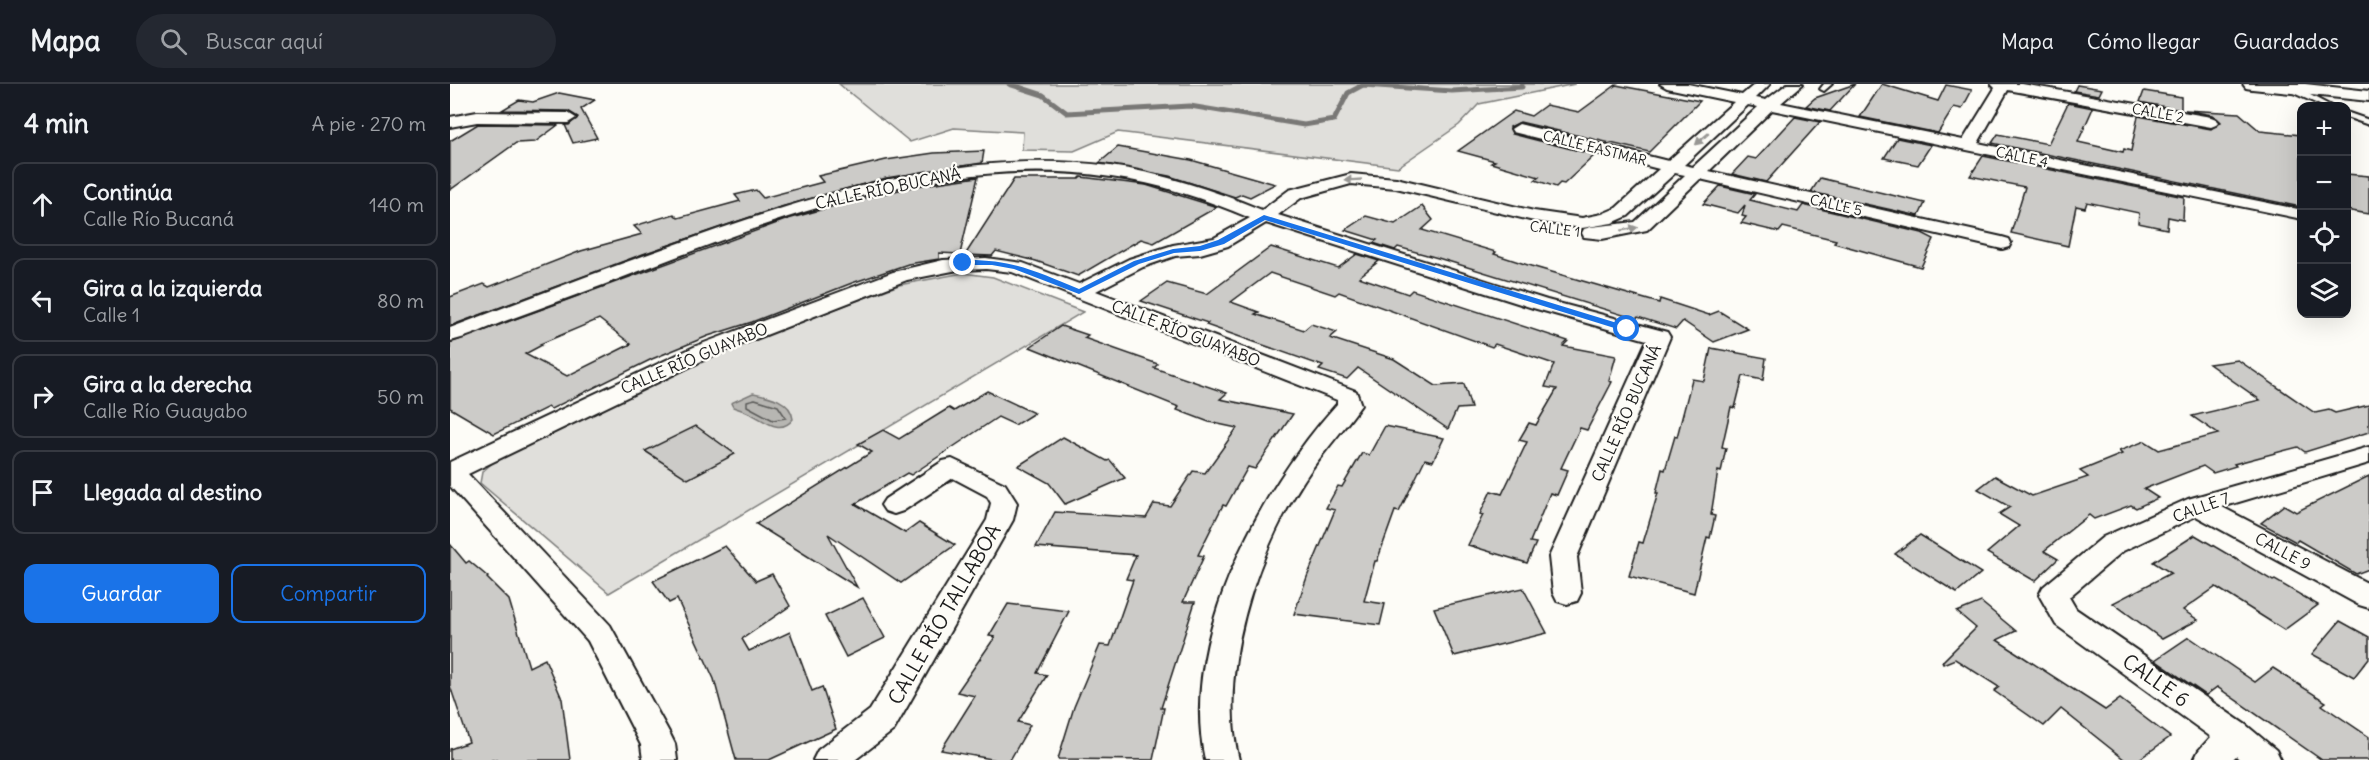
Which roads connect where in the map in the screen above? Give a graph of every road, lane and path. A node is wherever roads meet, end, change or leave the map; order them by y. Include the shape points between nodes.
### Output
1 (1667, 84) edge
2 (1763, 84) edge
3 (1796, 84) edge
4 (2252, 84) edge
5 (2001, 85) edge
6 (2292, 89) junction
7 (2369, 96) edge
8 (1746, 100) junction
9 (2318, 102) edge
10 (1769, 105) junction
11 (2351, 116) edge
12 (568, 118) dead end
13 (450, 122) edge
14 (2211, 122) dead end
15 (2369, 123) edge
16 (1519, 129) dead end
17 (1968, 146) junction
18 (1670, 167) junction
19 (1696, 173) junction
20 (2297, 214) edge
21 (1264, 217) junction
22 (2002, 243) dead end
23 (1079, 292) junction
24 (450, 335) edge
25 (2369, 455) edge
26 (451, 471) edge
27 (894, 505) dead end
28 (2197, 506) junction
29 (1567, 593) dead end
30 (2053, 595) joint
31 (2369, 597) edge
32 (2234, 735) junction
33 (660, 760) edge
34 (831, 760) edge
35 (1222, 760) edge
36 (2211, 760) edge
37 (2264, 760) edge

1 - 8 street, CALLE 4
2 - 8 street, CALLE 1
3 - 10 street, CALLE 1
4 - 6 street
5 - 14 street, CALLE 2
5 - 17 street
6 - 7 street
6 - 9 lane
8 - 10 street, CALLE 4
8 -> 18 street, CALLE 1
10 - 17 street, CALLE 4
10 - 19 street, CALLE 1
11 - 15 lane
12 - 13 street via 477,117
16 - 18 street, CALLE EASTMAR
17 - 20 street, CALLE 4
18 - 19 street, CALLE 5
18 -> 21 street, CALLE 1 via 1622,212 1582,223 1534,216 1396,183 1351,179 1295,194
21 -> 19 street, CALLE 1 via 1331,194 1388,195 1554,232 1602,233 1641,226
19 - 22 street, CALLE 5
21 - 23 street, CALLE 1 via 1221,242 1136,263
21 - 24 street, CALLE RÍO BUCANÁ via 1168,183 1108,171 1005,168 939,174 799,207
21 - 29 street, CALLE RÍO BUCANÁ via 1540,304 1659,337 1563,557
23 - 26 street, CALLE RÍO GUAYABO via 1016,267 992,262 932,267 900,276 704,351
23 - 35 street, CALLE RÍO GUAYABO via 1348,396 1349,405 1301,466 1267,521 1242,583 1225,637 1216,696
25 - 28 street, CALLE 7
26 - 33 street via 599,633 657,744
27 - 34 street, CALLE RÍO TALLABOA via 952,467 996,490 1004,503 1000,520 882,720
28 - 30 street, CALLE 7 via 2113,544
28 - 31 street, CALLE 9
30 - 32 street, CALLE 6 via 2066,617
32 - 36 street
32 - 37 street, CALLE 6

